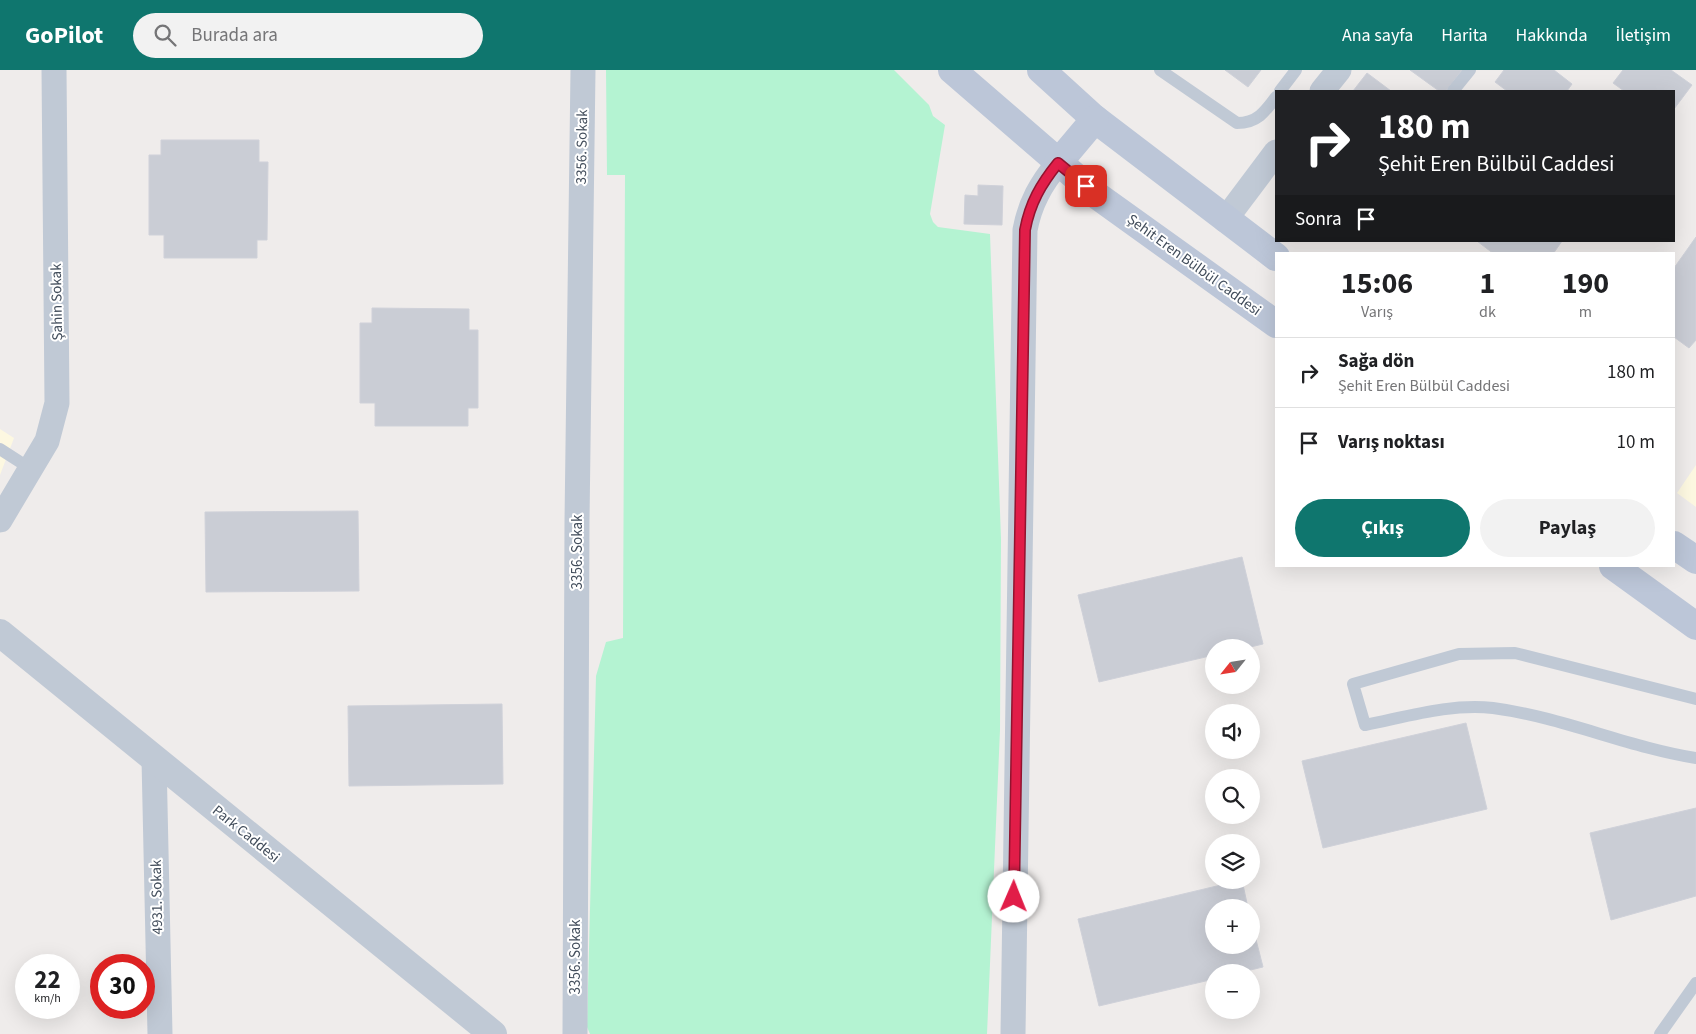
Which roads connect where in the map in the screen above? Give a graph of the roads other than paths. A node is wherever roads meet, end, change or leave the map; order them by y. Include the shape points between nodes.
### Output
1 (54, 70) edge
2 (583, 70) edge
3 (952, 70) edge
4 (1042, 70) edge
5 (1160, 70) edge
6 (1296, 70) edge
7 (1338, 70) edge
8 (1470, 70) edge
9 (1281, 90) edge
10 (1323, 90) edge
11 (1454, 90) edge
12 (1275, 97) edge
13 (1095, 119) junction
14 (1275, 153) edge
15 (1058, 163) junction
16 (1224, 220) junction
17 (1275, 256) edge
18 (1275, 323) edge
19 (0, 449) edge
20 (30, 469) junction
21 (0, 520) edge
22 (1675, 546) edge
23 (1696, 560) edge
24 (1614, 567) edge
25 (1696, 626) edge
26 (0, 632) edge
27 (1696, 699) edge
28 (1696, 758) edge
29 (154, 759) junction
30 (1696, 983) edge
31 (160, 1034) edge
32 (493, 1034) edge
33 (575, 1034) edge
34 (1013, 1034) edge
35 (1660, 1034) edge

1 - 20 street, Şahin Sokak via 57,403 48,441
2 - 33 street, 3356. Sokak
3 - 15 main road, Şehit Eren Bülbül Caddesi
4 - 13 main road
5 - 12 lane via 1237,123 1259,118
6 - 9 lane
7 - 10 street
8 - 11 lane
13 - 15 main road
13 - 16 main road
14 - 16 street
15 - 18 main road, Şehit Eren Bülbül Caddesi via 1099,197
15 - 34 street via 1039,188 1025,230
16 - 17 main road
19 - 20 lane
20 - 21 street, Şahin Sokak
22 - 23 main road
24 - 25 main road
26 - 29 street, Park Caddesi
27 - 28 lane via 1515,653 1459,654 1353,684 1365,725 1448,708 1492,708 1564,722
29 - 31 street, 4931. Sokak
29 - 32 street, Park Caddesi
30 - 35 lane

